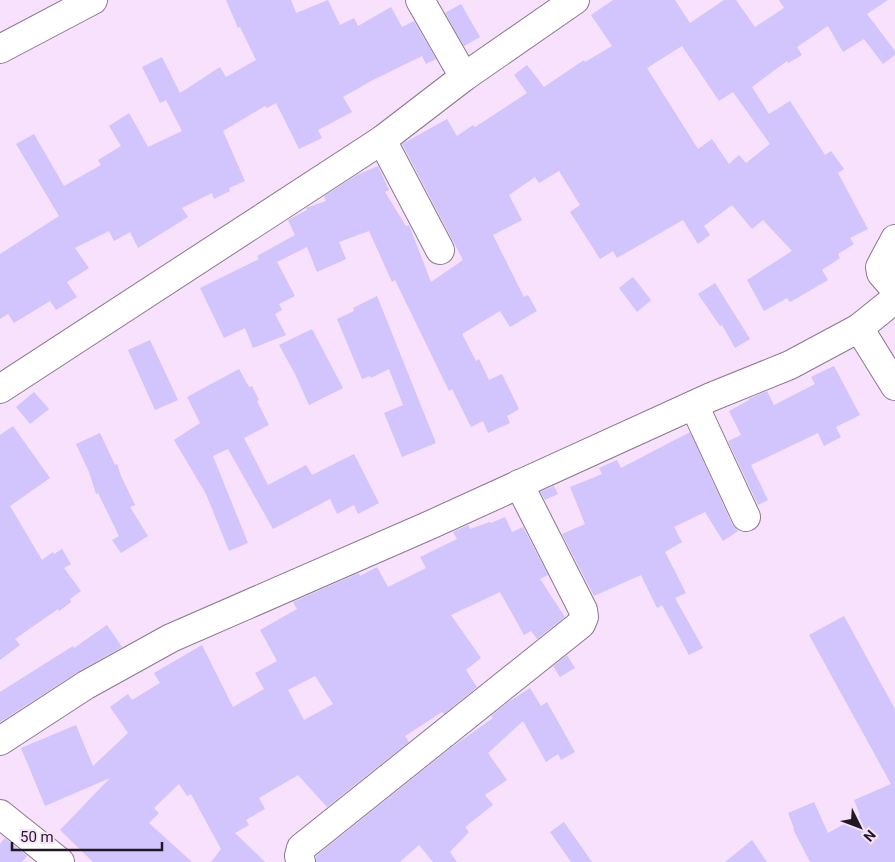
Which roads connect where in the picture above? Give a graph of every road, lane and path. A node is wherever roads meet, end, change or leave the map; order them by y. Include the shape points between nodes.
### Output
1 (93, 0) edge
2 (420, 0) edge
3 (575, 0) edge
4 (0, 49) edge
5 (464, 77) junction
6 (382, 140) junction
7 (895, 239) edge
8 (440, 250) dead end
9 (888, 281) edge
10 (895, 299) edge
11 (859, 328) junction
12 (895, 386) edge
13 (0, 389) edge
14 (694, 405) junction
15 (518, 484) junction
16 (746, 517) dead end
17 (0, 741) edge
18 (0, 814) edge
19 (60, 862) edge
20 (301, 862) edge

1 - 4 street
2 - 5 street
3 - 5 street
5 - 6 street
6 - 8 street
6 - 13 street
7 - 9 street via 881,263
10 - 11 street
11 - 12 street
11 - 14 street via 790,365
14 - 15 street
14 - 16 street
15 - 17 street via 171,638 86,685
15 - 20 street via 583,610 580,624 301,848
18 - 19 street

